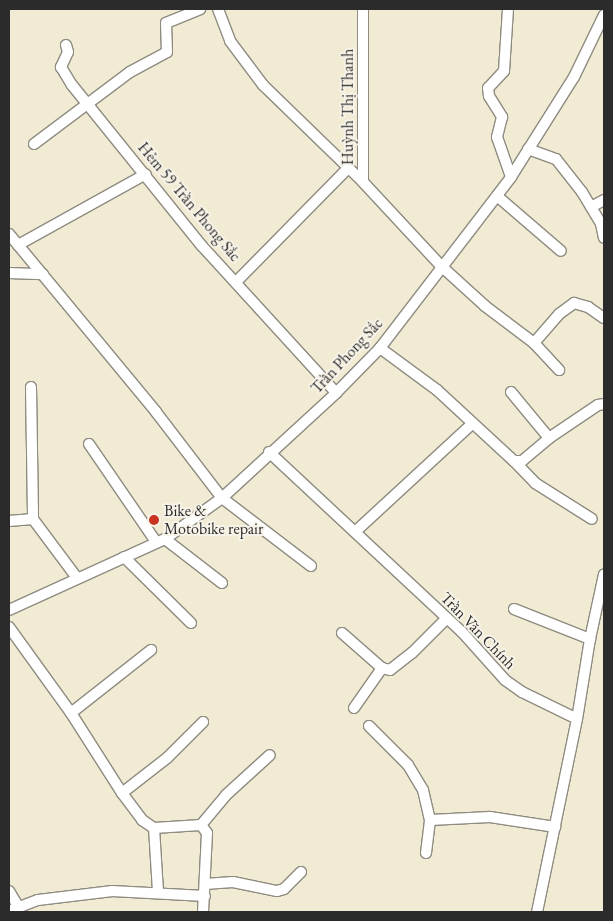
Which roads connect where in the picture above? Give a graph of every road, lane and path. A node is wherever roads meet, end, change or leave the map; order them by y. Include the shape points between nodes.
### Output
1 (200, 9) edge
2 (218, 9) edge
3 (363, 9) edge
4 (508, 9) edge
5 (604, 15) edge
6 (66, 45) dead end
7 (88, 104) junction
8 (34, 144) dead end
9 (528, 149) junction
10 (348, 168) junction
11 (146, 174) junction
12 (511, 177) junction
13 (363, 182) junction
14 (497, 196) junction
15 (604, 200) edge
16 (591, 207) junction
17 (9, 234) edge
18 (604, 238) edge
19 (18, 245) junction
20 (561, 251) dead end
21 (440, 265) junction
22 (9, 273) edge
23 (43, 274) junction
24 (236, 282) junction
25 (604, 318) edge
26 (534, 343) junction
27 (380, 348) junction
28 (559, 370) dead end
29 (31, 387) dead end
30 (511, 392) dead end
31 (336, 393) junction
32 (604, 404) edge
33 (473, 424) junction
34 (549, 438) junction
35 (89, 444) dead end
36 (270, 452) junction
37 (514, 460) junction
38 (222, 498) junction
39 (33, 519) junction
40 (592, 519) dead end
41 (9, 521) edge
42 (356, 532) junction
43 (161, 540) junction
44 (124, 557) junction
45 (311, 566) dead end
46 (604, 574) edge
47 (77, 578) junction
48 (222, 584) dead end
49 (514, 609) dead end
50 (9, 610) edge
51 (447, 618) junction
52 (191, 623) dead end
53 (9, 627) edge
54 (342, 632) dead end
55 (590, 639) junction
56 (151, 650) dead end
57 (382, 668) junction
58 (354, 708) dead end
59 (71, 713) junction
60 (577, 719) junction
61 (203, 722) dead end
62 (369, 726) dead end
63 (270, 755) dead end
64 (122, 793) junction
65 (430, 820) junction
66 (202, 824) junction
67 (555, 827) junction
68 (154, 828) junction
69 (426, 853) dead end
70 (301, 872) dead end
71 (206, 884) junction
72 (9, 891) edge
73 (158, 892) junction
74 (204, 896) junction
75 (13, 909) edge
76 (203, 912) edge
77 (538, 912) edge

1 - 7 street via 166,23 167,52 130,72
2 - 10 street via 230,41 263,85
3 - 13 street, Huỳnh Thị Thanh
4 - 12 street via 504,71 488,88 489,96 502,117 497,137
5 - 9 street, Trần Phong Sắc via 574,77
6 - 7 street, Hẻm 59 Trần Phong Sắc via 68,52 60,66
7 - 8 street
7 - 11 street, Hẻm 59 Trần Phong Sắc
9 - 12 street, Trần Phong Sắc
9 - 16 street via 556,159
10 - 13 street
10 - 24 street
11 - 19 street
11 - 24 street, Hẻm 59 Trần Phong Sắc via 202,246
12 - 14 street, Trần Phong Sắc
13 - 21 street, Huỳnh Thị Thanh
14 - 20 street
14 - 21 street, Trần Phong Sắc
15 - 16 street
16 - 18 street via 601,224
17 - 19 street
19 - 23 street
21 - 26 street, Huỳnh Thị Thanh via 485,306
21 - 27 street, Trần Phong Sắc
22 - 23 street
23 - 38 street
24 - 31 street, Hẻm 59 Trần Phong Sắc
25 - 26 street via 588,306 574,303 542,331
26 - 28 street, Huỳnh Thị Thanh
27 - 31 street, Trần Phong Sắc
27 - 33 street via 437,390
29 - 39 street
30 - 34 street
31 - 36 street, Trần Phong Sắc
32 - 34 street
33 - 37 street
33 - 42 street
34 - 37 street via 522,461
35 - 43 street
36 - 38 street, Trần Phong Sắc
36 - 42 street, Trần Văn Chính
37 - 40 street via 535,482
38 - 43 street, Trần Phong Sắc
38 - 45 street
39 - 41 street
39 - 47 street
42 - 51 street, Trần Văn Chính
43 - 44 street, Trần Phong Sắc
43 - 48 street
44 - 47 street, Trần Phong Sắc
44 - 52 street
46 - 55 street
47 - 50 street, Trần Phong Sắc
49 - 55 street
51 - 57 street via 396,667 390,670
51 - 60 street, Trần Văn Chính via 505,680 535,700
53 - 59 street
54 - 57 street
55 - 60 street
56 - 59 street
57 - 58 street
59 - 64 street
60 - 67 street
61 - 64 street via 167,758
62 - 65 street via 408,765 423,790
63 - 66 street via 226,795
64 - 68 street via 142,820
65 - 67 street via 490,817
65 - 69 street
66 - 68 street
66 - 71 street via 207,833
67 - 77 street
68 - 73 street
70 - 71 street via 284,889 277,891 233,882
71 - 74 street
72 - 75 street
73 - 74 street
73 - 75 street via 86,893
74 - 76 street

